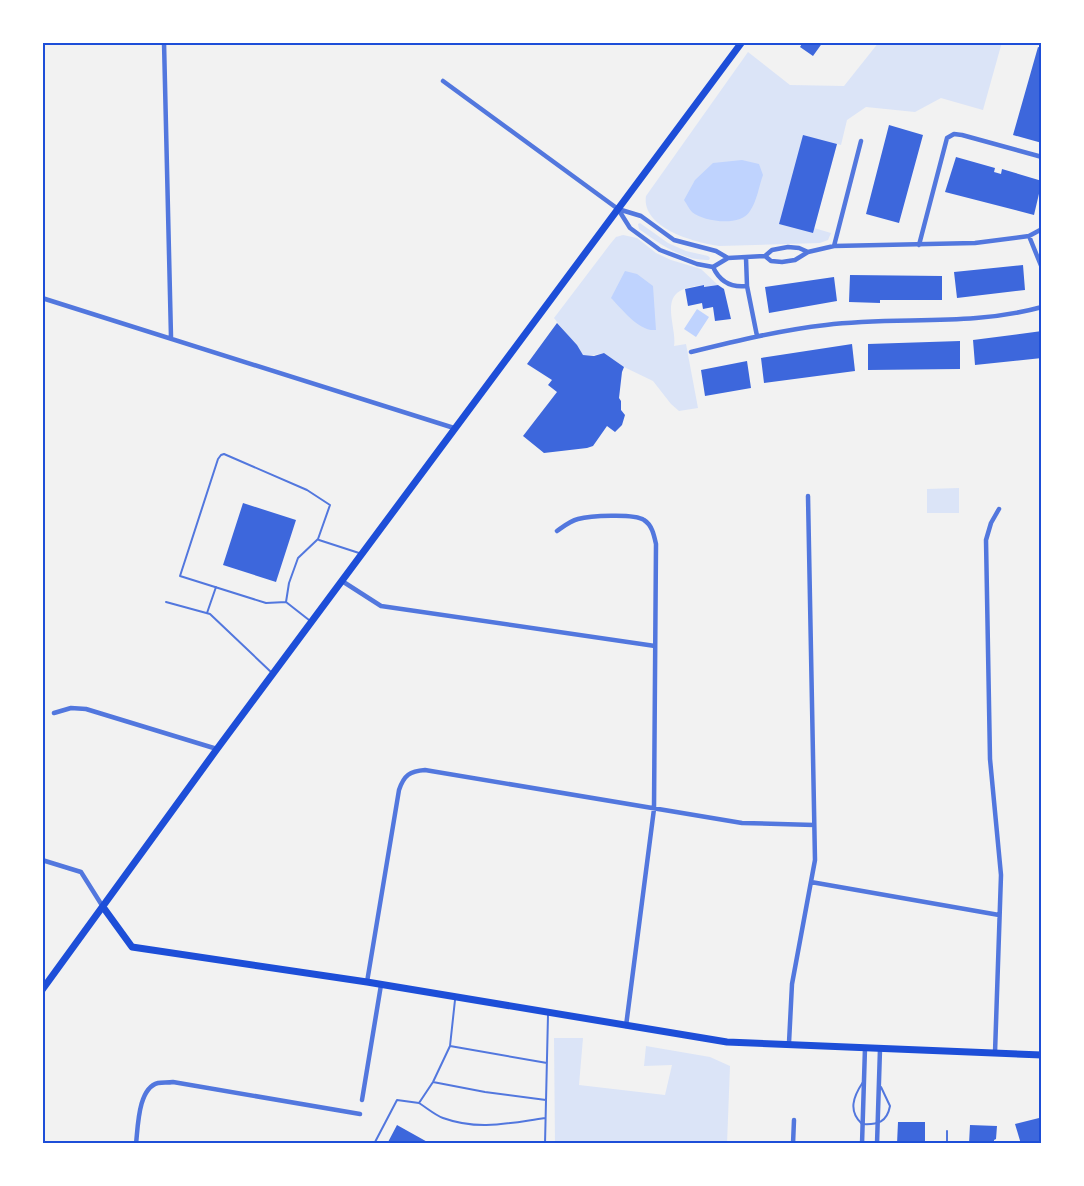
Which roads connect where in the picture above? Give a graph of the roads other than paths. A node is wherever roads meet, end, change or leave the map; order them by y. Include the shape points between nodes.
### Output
1 (164, 42) edge
2 (741, 42) edge
3 (443, 81) dead end
4 (861, 141) dead end
5 (1042, 157) edge
6 (618, 209) junction
7 (1042, 230) edge
8 (1029, 236) junction
9 (919, 244) junction
10 (834, 246) junction
11 (808, 252) junction
12 (765, 256) junction
13 (728, 258) junction
14 (746, 258) junction
15 (713, 267) junction
16 (1042, 268) edge
17 (747, 286) junction
18 (42, 298) edge
19 (1042, 307) edge
20 (757, 336) junction
21 (171, 337) junction
22 (691, 352) dead end
23 (454, 428) junction
24 (808, 495) dead end
25 (999, 509) dead end
26 (557, 531) dead end
27 (318, 539) junction
28 (362, 554) junction
29 (342, 581) junction
30 (216, 587) junction
31 (166, 602) dead end
32 (286, 602) junction
33 (207, 613) junction
34 (312, 623) junction
35 (655, 646) junction
36 (273, 674) junction
37 (54, 713) dead end
38 (217, 749) junction
39 (654, 809) junction
40 (814, 825) junction
41 (42, 860) edge
42 (811, 882) junction
43 (103, 907) junction
44 (999, 915) junction
45 (367, 982) junction
46 (381, 985) junction
47 (42, 990) edge
48 (455, 997) junction
49 (548, 1012) junction
50 (626, 1026) junction
51 (789, 1043) junction
52 (450, 1046) junction
53 (865, 1048) junction
54 (880, 1049) junction
55 (995, 1053) junction
56 (1042, 1055) edge
57 (547, 1063) junction
58 (864, 1080) junction
59 (433, 1082) junction
60 (878, 1082) junction
61 (362, 1100) dead end
62 (546, 1100) junction
63 (419, 1103) junction
64 (360, 1114) dead end
65 (545, 1118) junction
66 (794, 1120) dead end
67 (862, 1125) junction
68 (877, 1125) junction
69 (947, 1131) dead end
70 (136, 1144) edge
71 (374, 1144) edge
72 (545, 1144) edge
73 (793, 1144) edge
74 (862, 1144) edge
75 (877, 1144) edge
76 (947, 1144) edge

1 - 21 street
2 - 6 main road
3 - 6 street
4 - 10 street
5 - 9 street via 962,135 947,138
6 - 13 street via 641,216 674,240
6 - 15 street via 630,228 660,250
6 - 23 main road
7 - 8 street
8 - 9 street via 975,243
8 - 16 street
9 - 10 street
10 - 11 street
11 - 12 street via 788,247 772,250
11 - 12 street via 782,262
12 - 14 street
13 - 14 street
13 - 15 street
14 - 17 street
15 - 17 street via 731,286
17 - 20 street
18 - 21 street
19 - 20 street via 986,318 827,325
20 - 22 street
21 - 23 street
23 - 28 main road
24 - 40 street
25 - 44 street via 986,540 990,759 1001,875
26 - 35 street via 579,518 634,516 649,524 656,544
27 - 28 lane
27 - 30 lane via 330,505 307,490 221,455 180,576
27 - 32 lane via 298,558
28 - 29 main road
29 - 34 main road
29 - 35 street via 381,606
30 - 32 lane via 266,603
30 - 33 lane
31 - 33 lane
32 - 34 lane
33 - 36 lane
34 - 36 main road
35 - 39 street
36 - 38 main road
37 - 38 street via 86,709
38 - 43 main road
39 - 40 street via 742,824
39 - 45 street via 425,770 408,773 399,790
39 - 50 street
40 - 42 street
41 - 43 street via 81,872
42 - 44 street
42 - 51 street via 792,984
43 - 45 main road via 132,947
43 - 47 main road
44 - 55 street
45 - 46 main road
46 - 48 main road
46 - 61 street
48 - 49 main road
48 - 52 lane
49 - 50 main road
49 - 57 lane
50 - 51 main road via 727,1042
51 - 53 main road
52 - 57 lane
52 - 59 lane
53 - 54 main road
53 - 58 street
54 - 55 main road
54 - 60 street
55 - 56 main road
57 - 62 lane
58 - 67 street
58 - 67 lane via 853,1104 854,1114
59 - 62 lane
59 - 63 lane
60 - 68 street
60 - 68 lane via 890,1106 887,1116
62 - 65 lane
63 - 65 lane via 441,1118 470,1125 487,1127
63 - 71 lane via 398,1100
64 - 70 street via 173,1082 158,1083 143,1101
65 - 72 lane
66 - 73 street
67 - 68 lane
67 - 74 street
68 - 75 street
69 - 76 lane

